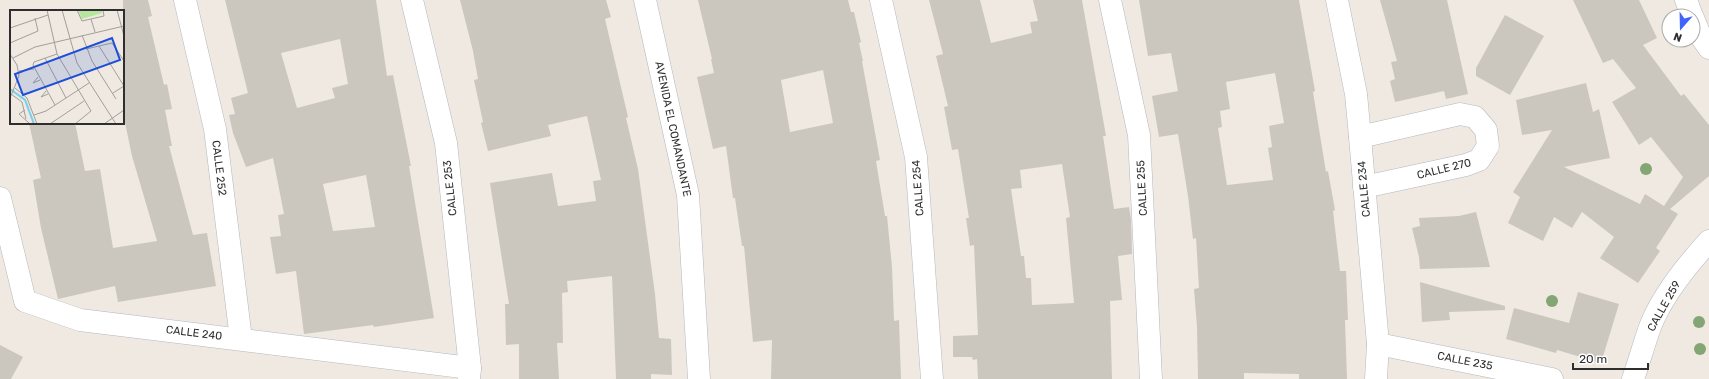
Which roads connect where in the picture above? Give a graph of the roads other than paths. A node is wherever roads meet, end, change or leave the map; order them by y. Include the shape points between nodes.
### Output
1 (185, 0) edge
2 (412, 0) edge
3 (645, 0) edge
4 (881, 0) edge
5 (1110, 0) edge
6 (1337, 0) edge
7 (1701, 36) edge
8 (1709, 48) edge
9 (1360, 137) junction
10 (1364, 187) junction
11 (0, 198) edge
12 (1709, 241) edge
13 (241, 339) junction
14 (1378, 344) junction
15 (469, 373) edge
16 (699, 379) edge
17 (932, 379) edge
18 (1151, 379) edge
19 (1376, 379) edge
20 (1552, 379) edge
21 (1633, 379) edge

1 - 13 street, CALLE 252 via 214,129
2 - 15 street, CALLE 253 via 446,144
3 - 16 street, AVENIDA EL COMANDANTE via 688,195
4 - 17 street, CALLE 254 via 916,157
5 - 18 street, CALLE 255 via 1139,135
6 - 9 street, CALLE 234 via 1356,94
7 - 8 street
9 - 10 street, CALLE 234
9 - 10 street, CALLE 270 via 1460,114 1475,117 1486,130 1488,146 1479,160 1466,165
10 - 14 street, CALLE 234
11 - 13 street, CALLE 240 via 25,301 80,320
12 - 21 street, CALLE 259 via 1692,259 1651,325
13 - 15 street, CALLE 240
14 - 19 street, CALLE 234
14 - 20 street, CALLE 235

